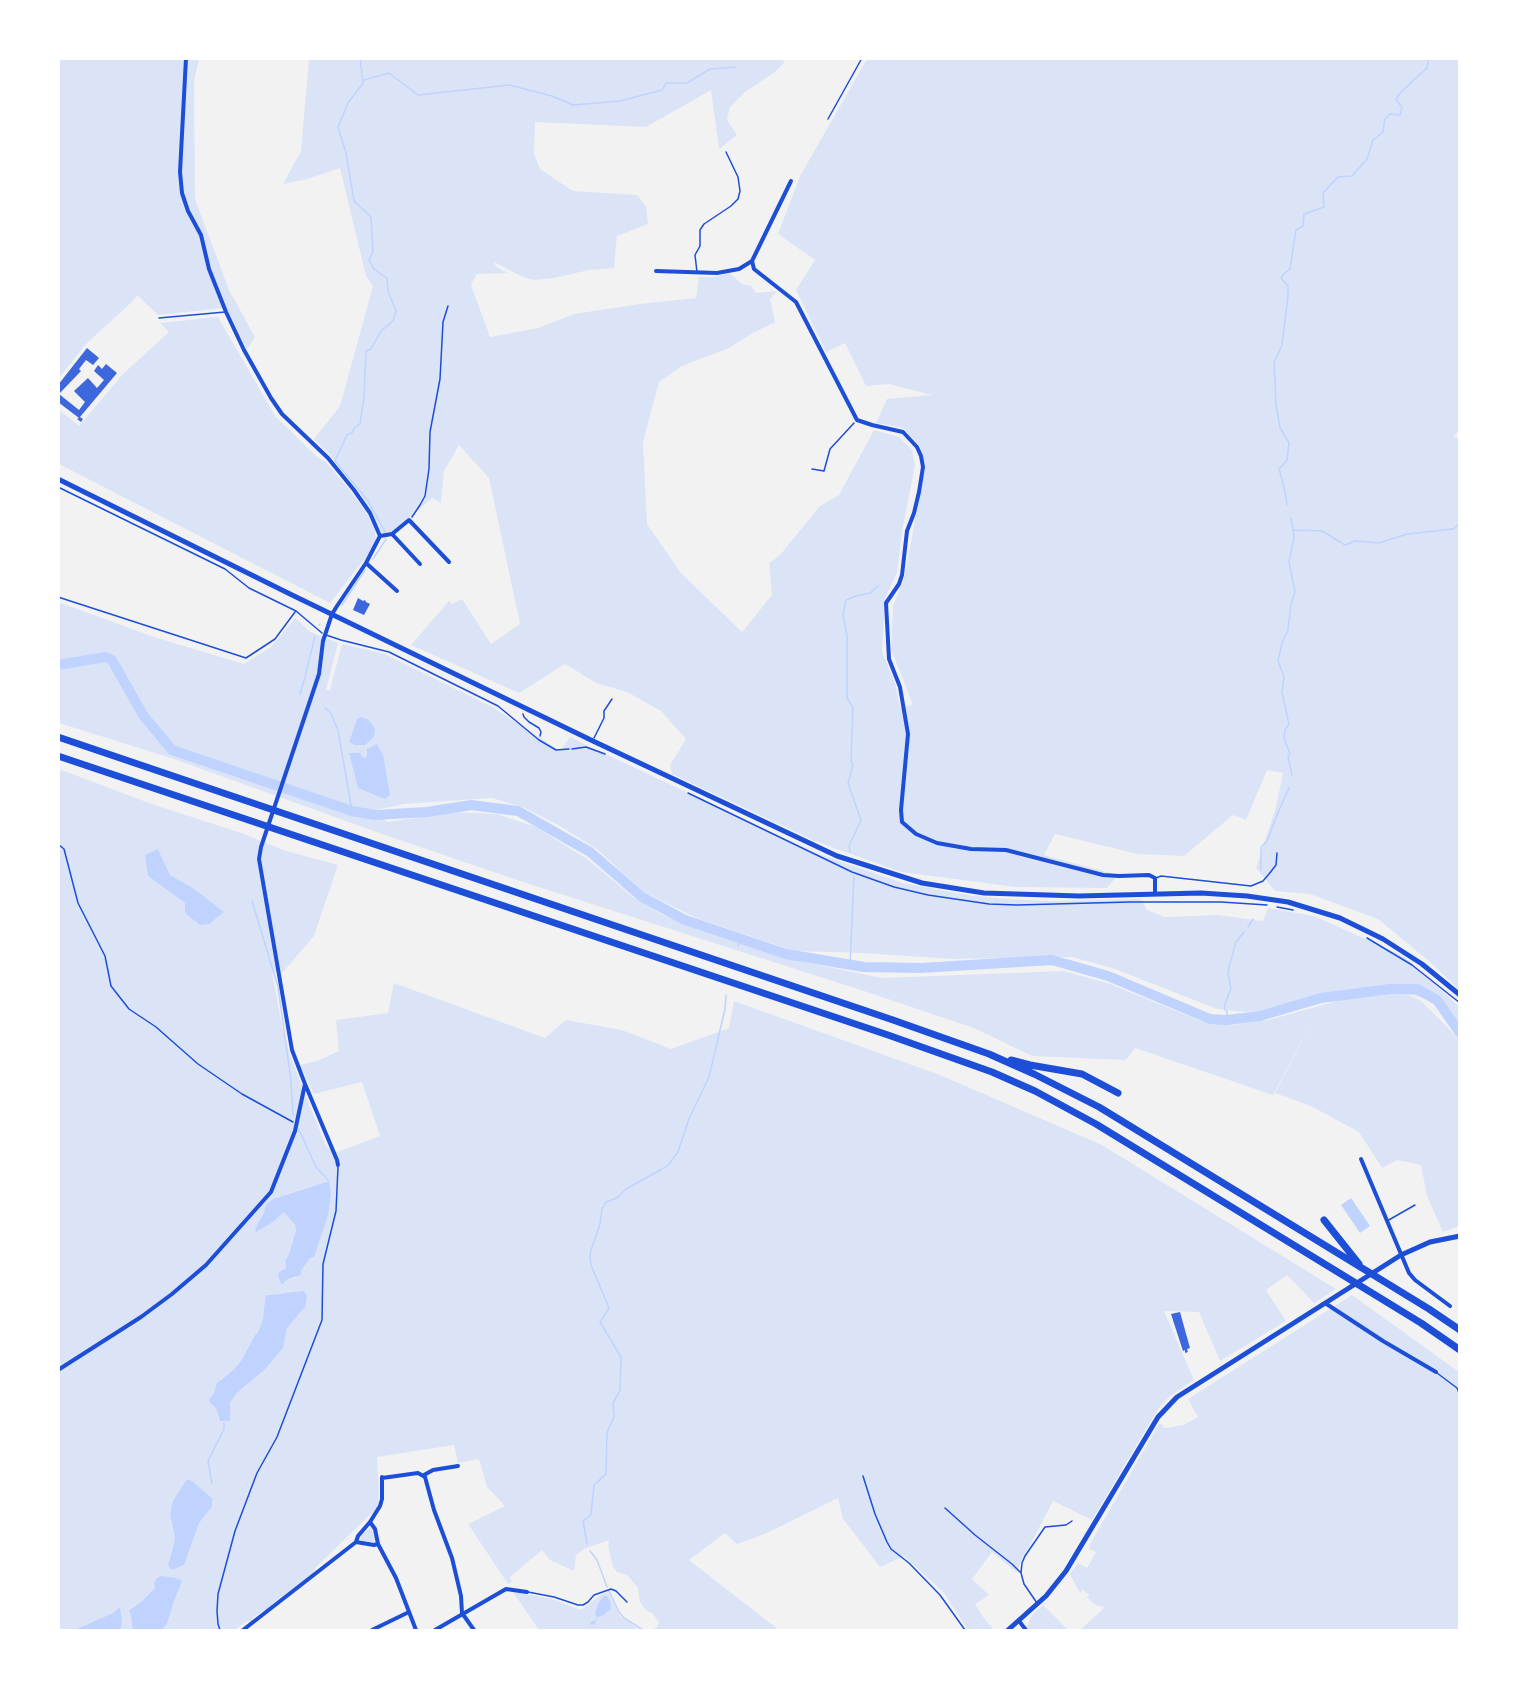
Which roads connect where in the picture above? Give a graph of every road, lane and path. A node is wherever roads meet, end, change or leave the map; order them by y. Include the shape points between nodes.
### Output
1 (186, 58) edge
2 (862, 58) edge
3 (828, 119) dead end
4 (726, 152) dead end
5 (791, 181) dead end
6 (752, 261) junction
7 (656, 271) dead end
8 (697, 273) junction
9 (448, 306) dead end
10 (226, 312) junction
11 (159, 318) dead end
12 (856, 420) junction
13 (812, 470) dead end
14 (58, 479) edge
15 (58, 487) edge
16 (409, 520) junction
17 (392, 534) junction
18 (380, 536) junction
19 (449, 562) dead end
20 (366, 563) junction
21 (420, 564) dead end
22 (398, 591) dead end
23 (58, 597) edge
24 (296, 611) junction
25 (332, 614) junction
26 (325, 635) junction
27 (612, 699) dead end
28 (523, 713) dead end
29 (58, 737) edge
30 (539, 740) junction
31 (593, 741) junction
32 (568, 749) joint
33 (58, 756) edge
34 (612, 756) dead end
35 (682, 790) dead end
36 (58, 844) edge
37 (1277, 853) dead end
38 (1155, 878) junction
39 (1155, 894) junction
40 (1294, 910) dead end
41 (1363, 936) dead end
42 (1460, 995) edge
43 (1460, 1003) edge
44 (988, 1054) junction
45 (304, 1084) junction
46 (1118, 1093) dead end
47 (296, 1124) junction
48 (1361, 1159) dead end
49 (338, 1165) joint
50 (1416, 1205) dead end
51 (1324, 1220) dead end
52 (1387, 1221) junction
53 (1460, 1236) edge
54 (1401, 1255) junction
55 (1362, 1268) junction
56 (1325, 1303) junction
57 (1450, 1306) dead end
58 (1460, 1330) edge
59 (1460, 1350) edge
60 (58, 1370) edge
61 (1436, 1372) joint
62 (1460, 1395) edge
63 (458, 1466) dead end
64 (424, 1475) junction
65 (863, 1476) dead end
66 (945, 1508) dead end
67 (1072, 1521) dead end
68 (370, 1522) junction
69 (356, 1542) junction
70 (378, 1544) junction
71 (1021, 1573) junction
72 (527, 1592) joint
73 (627, 1602) dead end
74 (1038, 1604) junction
75 (409, 1612) junction
76 (462, 1613) junction
77 (1018, 1621) junction
78 (220, 1630) edge
79 (243, 1630) edge
80 (372, 1630) edge
81 (416, 1630) edge
82 (435, 1630) edge
83 (474, 1630) edge
84 (965, 1630) edge
85 (1008, 1630) edge
86 (1026, 1630) edge

1 - 10 street via 182,194 201,235
2 - 3 lane
4 - 8 lane via 741,191 731,206 700,230 700,246 695,255
5 - 6 street
6 - 8 street via 717,273
6 - 12 street via 754,268 796,302
7 - 8 street
9 - 16 path via 443,322 425,496
10 - 11 lane
10 - 18 street via 282,414 328,458 354,490
12 - 13 path via 830,449 824,471
12 - 38 street via 903,432 917,447 923,467 907,531 902,575 886,603 889,659 900,687 908,734 902,822 916,834 937,843 1006,850 1103,875
14 - 25 main road
15 - 24 path via 218,566 249,588
16 - 17 street
16 - 19 street
17 - 18 street
17 - 21 street
18 - 20 street
20 - 22 street
20 - 25 street
23 - 24 path via 246,658 275,639
24 - 26 path
25 - 26 street
25 - 31 main road
26 - 30 lane via 389,652 498,706
26 - 45 street via 320,674 259,859 290,1039
27 - 31 lane
28 - 30 path via 539,728
29 - 44 highway
30 - 32 lane via 556,750
31 - 39 main road via 837,856 922,883 1011,895
32 - 34 path via 586,747
33 - 59 highway via 992,1072 1096,1124
35 - 40 path via 852,872 928,895 989,904 1221,902
36 - 47 path via 64,849 78,903 105,956 111,986 129,1009 156,1026 198,1065
37 - 38 lane via 1276,865 1269,874 1251,886
38 - 39 street
39 - 42 main road via 1260,897 1340,918 1394,946
41 - 43 path via 1412,965
44 - 46 highway via 1082,1074
44 - 55 highway via 1099,1107
45 - 47 street
45 - 49 street
47 - 60 street via 271,1192 206,1265 141,1317
48 - 52 street
49 - 78 lane via 336,1211 323,1264 321,1320 277,1437 257,1473 235,1531 218,1594
50 - 52 lane
51 - 55 highway
52 - 54 street
53 - 54 main road via 1430,1242
54 - 56 main road
54 - 57 street via 1415,1280
55 - 58 highway
56 - 61 street
56 - 74 main road via 1190,1388 1165,1408 1077,1554
61 - 62 lane
63 - 64 street
64 - 68 street via 382,1477 382,1499
64 - 76 street via 452,1558
65 - 84 path via 891,1549 940,1595
66 - 71 lane
67 - 71 lane via 1046,1527 1025,1556
68 - 69 street
68 - 70 street
69 - 70 street
69 - 79 street
70 - 75 street
71 - 74 lane
72 - 73 lane via 583,1605 594,1595 611,1589
72 - 76 street via 506,1589
74 - 77 main road
75 - 80 street
75 - 81 street
76 - 82 street
76 - 83 street
77 - 85 main road
77 - 86 street

